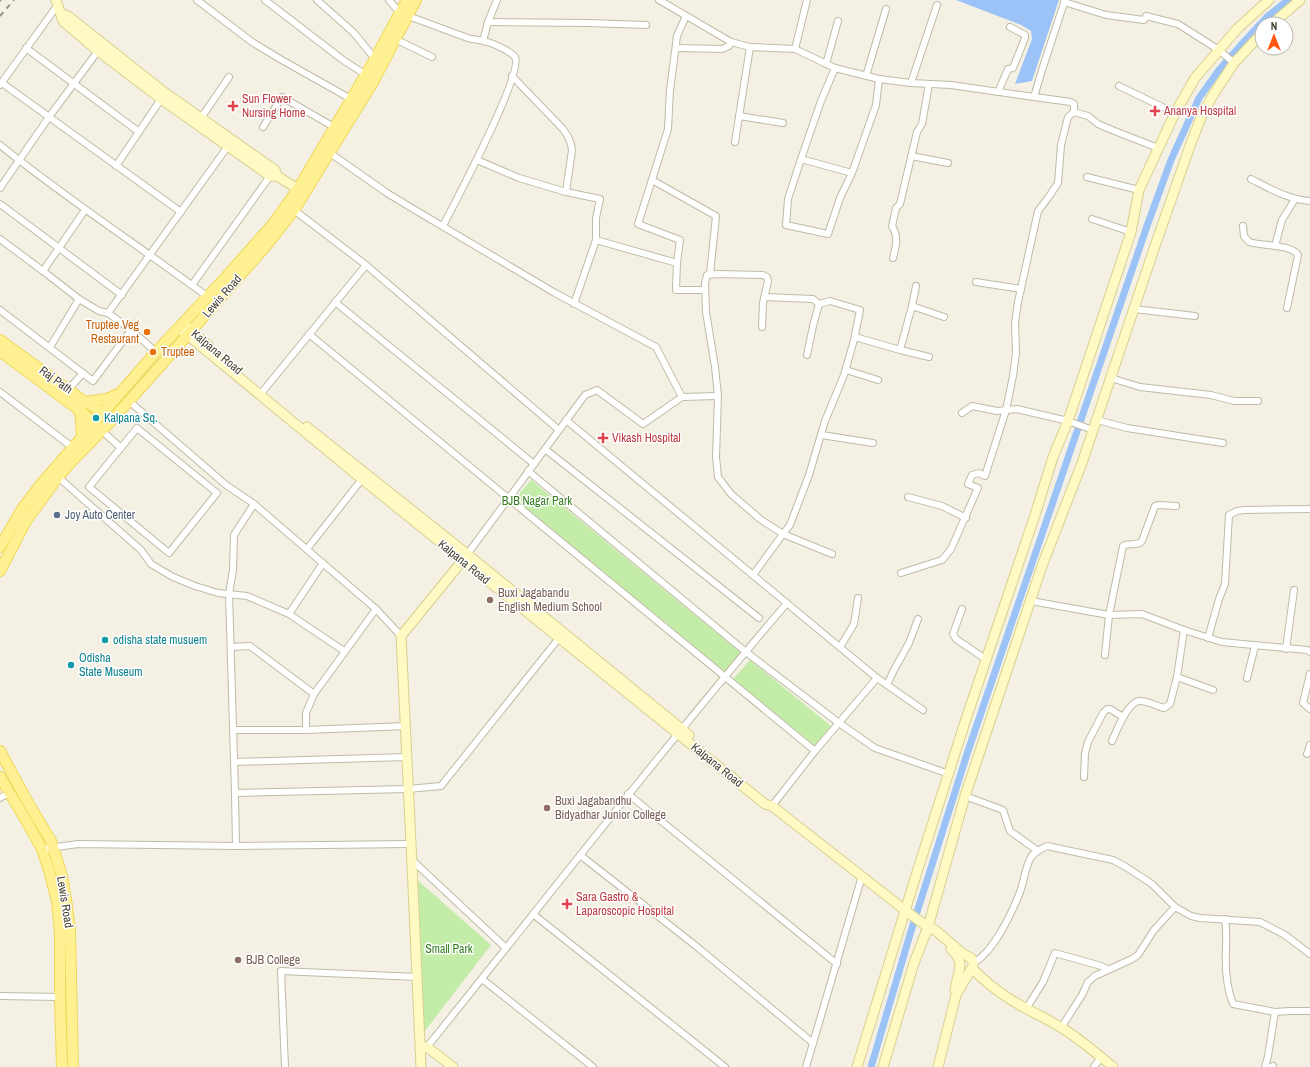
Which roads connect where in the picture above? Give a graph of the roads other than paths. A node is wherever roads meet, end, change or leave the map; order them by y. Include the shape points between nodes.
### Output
1 (197, 0) edge
2 (265, 0) edge
3 (317, 0) edge
4 (388, 0) edge
5 (407, 0) edge
6 (416, 0) edge
7 (497, 0) edge
8 (659, 0) edge
9 (675, 0) edge
10 (807, 0) edge
11 (1269, 0) edge
12 (1300, 0) edge
13 (1065, 1) edge
14 (671, 6) junction
15 (937, 6) dead end
16 (58, 7) edge
17 (886, 9) dead end
18 (404, 14) junction
19 (686, 16) junction
20 (1281, 16) edge
21 (838, 21) dead end
22 (488, 22) junction
23 (646, 26) dead end
24 (1010, 28) dead end
25 (395, 39) junction
26 (483, 41) junction
27 (1254, 41) edge
28 (731, 42) junction
29 (750, 47) junction
30 (26, 48) junction
31 (676, 48) junction
32 (795, 49) junction
33 (98, 50) junction
34 (1221, 51) junction
35 (432, 57) dead end
36 (375, 58) junction
37 (1233, 62) junction
38 (826, 64) junction
39 (835, 68) junction
40 (366, 75) junction
41 (512, 76) junction
42 (866, 76) junction
43 (229, 77) dead end
44 (879, 78) junction
45 (74, 82) junction
46 (911, 83) junction
47 (1, 84) edge
48 (929, 84) junction
49 (1119, 86) dead end
50 (998, 92) junction
51 (1034, 97) junction
52 (161, 99) junction
53 (351, 99) junction
54 (1074, 112) junction
55 (1175, 113) junction
56 (739, 116) junction
57 (49, 117) junction
58 (201, 118) junction
59 (784, 123) dead end
60 (263, 127) dead end
61 (334, 127) junction
62 (139, 132) junction
63 (735, 142) dead end
64 (0, 145) edge
65 (228, 146) junction
66 (1158, 148) junction
67 (330, 153) junction
68 (911, 156) junction
69 (801, 159) junction
70 (477, 160) junction
71 (19, 161) junction
72 (948, 163) dead end
73 (116, 166) junction
74 (852, 173) junction
75 (274, 176) junction
76 (1087, 176) dead end
77 (1251, 179) dead end
78 (652, 180) junction
79 (0, 188) edge
80 (298, 189) junction
81 (1138, 190) junction
82 (566, 192) junction
83 (1296, 199) junction
84 (1310, 201) edge
85 (0, 204) edge
86 (86, 210) junction
87 (294, 210) junction
88 (181, 212) junction
89 (1092, 219) dead end
90 (443, 226) junction
91 (1243, 226) dead end
92 (1131, 232) junction
93 (0, 239) edge
94 (596, 240) junction
95 (1275, 246) junction
96 (60, 248) junction
97 (150, 254) junction
98 (893, 258) dead end
99 (677, 263) junction
100 (366, 265) junction
101 (43, 271) junction
102 (710, 274) junction
103 (976, 282) dead end
104 (192, 285) junction
105 (916, 286) dead end
106 (1021, 288) junction
107 (705, 290) junction
108 (122, 295) junction
109 (208, 297) junction
110 (764, 297) junction
111 (79, 299) junction
112 (335, 302) junction
113 (574, 304) junction
114 (820, 304) junction
115 (912, 306) junction
116 (1287, 308) dead end
117 (1134, 309) junction
118 (0, 310) edge
119 (108, 313) junction
120 (944, 316) dead end
121 (1195, 316) dead end
122 (181, 325) junction
123 (762, 327) dead end
124 (131, 330) junction
125 (190, 333) junction
126 (309, 334) junction
127 (855, 336) junction
128 (0, 340) edge
129 (50, 347) junction
130 (900, 350) junction
131 (0, 351) edge
132 (156, 352) junction
133 (807, 355) dead end
134 (929, 357) dead end
135 (846, 370) junction
136 (83, 373) junction
137 (1111, 378) junction
138 (878, 380) dead end
139 (68, 390) junction
140 (263, 391) junction
141 (0, 392) edge
142 (121, 392) junction
143 (718, 396) junction
144 (682, 397) junction
145 (129, 401) junction
146 (1258, 402) dead end
147 (81, 405) junction
148 (1006, 410) junction
149 (103, 412) junction
150 (962, 412) dead end
151 (566, 420) junction
152 (1096, 420) junction
153 (111, 421) junction
154 (1071, 423) junction
155 (98, 427) junction
156 (1089, 428) junction
157 (559, 430) junction
158 (821, 435) junction
159 (82, 437) junction
160 (873, 443) dead end
161 (1223, 443) dead end
162 (72, 447) junction
163 (121, 448) junction
164 (544, 449) junction
165 (534, 464) junction
166 (528, 471) junction
167 (58, 478) junction
168 (362, 479) junction
169 (908, 497) dead end
170 (508, 498) junction
171 (254, 504) junction
172 (1176, 506) dead end
173 (1310, 509) edge
174 (966, 518) junction
175 (783, 534) junction
176 (0, 547) edge
177 (307, 549) junction
178 (832, 554) dead end
179 (465, 557) junction
180 (323, 563) junction
181 (0, 571) edge
182 (901, 573) dead end
183 (753, 575) junction
184 (1294, 590) dead end
185 (229, 594) junction
186 (858, 598) dead end
187 (1031, 601) junction
188 (787, 603) junction
189 (376, 609) junction
190 (962, 609) dead end
191 (289, 614) junction
192 (1109, 615) junction
193 (759, 618) dead end
194 (918, 619) dead end
195 (1184, 630) junction
196 (401, 636) junction
197 (560, 638) junction
198 (1208, 638) junction
199 (1254, 646) junction
200 (231, 647) junction
201 (840, 647) junction
202 (1286, 648) junction
203 (344, 651) junction
204 (746, 652) junction
205 (1310, 652) edge
206 (1104, 655) dead end
207 (987, 660) junction
208 (1310, 674) edge
209 (724, 677) junction
210 (1177, 677) junction
211 (877, 678) junction
212 (1247, 678) dead end
213 (887, 685) junction
214 (1213, 690) dead end
215 (314, 694) junction
216 (1310, 709) edge
217 (923, 710) dead end
218 (1123, 717) junction
219 (839, 723) junction
220 (406, 726) junction
221 (234, 730) junction
222 (306, 730) junction
223 (680, 732) junction
224 (1112, 741) dead end
225 (1310, 746) edge
226 (0, 751) edge
227 (815, 751) junction
228 (1307, 754) dead end
229 (407, 757) junction
230 (234, 762) junction
231 (1085, 772) dead end
232 (948, 774) junction
233 (0, 777) edge
234 (408, 789) junction
235 (9, 793) junction
236 (235, 793) junction
237 (628, 794) junction
238 (965, 796) junction
239 (0, 798) edge
240 (772, 806) junction
241 (412, 844) junction
242 (236, 846) junction
243 (53, 847) junction
244 (42, 849) junction
245 (1038, 850) junction
246 (580, 855) junction
247 (412, 860) junction
248 (862, 876) junction
249 (1175, 907) junction
250 (908, 912) junction
251 (533, 914) junction
252 (1225, 919) junction
253 (926, 925) junction
254 (506, 948) junction
255 (1310, 954) edge
256 (836, 964) junction
257 (961, 967) junction
258 (972, 967) junction
259 (1108, 969) junction
260 (417, 977) junction
261 (482, 979) junction
262 (956, 995) junction
263 (0, 996) edge
264 (60, 997) junction
265 (1026, 1009) junction
266 (1310, 1011) edge
267 (1275, 1012) junction
268 (1061, 1028) junction
269 (813, 1043) junction
270 (424, 1047) junction
271 (1101, 1057) junction
272 (62, 1067) edge
273 (73, 1067) edge
274 (285, 1067) edge
275 (421, 1067) edge
276 (453, 1067) edge
277 (593, 1067) edge
278 (725, 1067) edge
279 (806, 1067) edge
280 (857, 1067) edge
281 (883, 1067) edge
282 (938, 1067) edge
283 (1094, 1067) edge
284 (1113, 1067) edge
285 (1265, 1067) edge

1 - 53 street via 252,42
2 - 40 street
3 - 36 street via 354,33
4 - 18 street
5 - 18 main road, Lewis Road
6 - 18 main road, Lewis Road
7 - 22 street
8 - 14 street
9 - 14 street
10 - 32 street
11 - 34 street via 1237,29
12 - 20 street
13 - 34 street via 1106,15 1144,20 1146,16 1178,24
13 - 51 street
14 - 19 street
15 - 46 street
16 - 30 street
16 - 33 street via 63,21
16 - 58 street via 164,92
17 - 42 street
18 - 25 main road, Lewis Road
18 - 26 street via 470,39
18 - 36 main road, Lewis Road
19 - 28 street
19 - 31 street via 677,36
21 - 38 street
22 - 23 street
22 - 26 street
24 - 50 street via 1025,35 1025,38 1013,68 1008,69
25 - 35 street
25 - 67 main road, Lewis Road via 373,82
26 - 41 street via 509,51 514,56 516,60
27 - 37 street
28 - 29 street
28 - 31 street via 722,49
29 - 32 street
29 - 56 street
30 - 45 street
30 - 47 street
31 - 78 street via 668,129
32 - 38 street
33 - 45 street
33 - 52 street
34 - 37 street
34 - 55 street via 1195,78
36 - 40 main road, Lewis Road
37 - 117 street via 1202,115
38 - 39 street
39 - 42 street
39 - 69 street
40 - 53 main road, Lewis Road
41 - 70 street
41 - 82 street via 569,137 572,150
42 - 44 street
43 - 58 street
44 - 46 street
44 - 74 street via 876,105
45 - 57 street
45 - 62 street
46 - 48 street
47 - 57 street
48 - 50 street
48 - 68 street via 922,124 917,132
49 - 55 street
50 - 51 street
51 - 54 street via 1071,102 1074,104
52 - 62 street
52 - 65 street
53 - 61 main road, Lewis Road
54 - 66 street
54 - 106 street via 1068,117 1061,145 1058,183 1038,211
55 - 66 street
56 - 59 street
56 - 63 street
57 - 71 street
57 - 73 street
58 - 75 street via 275,170
60 - 61 street via 282,97
61 - 80 main road, Lewis Road
62 - 73 street
64 - 71 street
65 - 75 street
65 - 88 street
66 - 81 street
67 - 87 main road, Lewis Road
67 - 90 street via 387,193
68 - 72 street
68 - 98 street via 892,226 897,242
69 - 74 street
69 - 74 street via 788,199 786,225 828,234 840,198
70 - 82 street via 519,178
70 - 90 street
71 - 79 street
71 - 86 street
73 - 88 street
75 - 80 street
75 - 104 street
76 - 81 street
77 - 83 street via 1275,192
78 - 99 street via 638,224 680,240
78 - 102 street via 716,216
80 - 109 main road, Lewis Road via 269,229
81 - 92 street
82 - 94 street via 600,199 596,218
83 - 84 street
83 - 95 street via 1282,220
85 - 96 street
86 - 96 street
86 - 97 street
87 - 100 street
87 - 125 main road, Lewis Road
88 - 97 street
89 - 92 street
90 - 113 street
91 - 95 street via 1244,236 1249,242
92 - 154 street
93 - 101 street
94 - 99 street
94 - 113 street
95 - 116 street via 1293,250 1298,256
96 - 101 street
96 - 108 street
97 - 104 street
97 - 108 street
99 - 107 street via 676,290
100 - 112 street
100 - 157 street
101 - 111 street
102 - 107 street via 706,278
102 - 110 street via 768,277
103 - 106 street
104 - 109 street
105 - 115 street
106 - 148 street via 1015,323 1016,353
107 - 143 street
108 - 119 street
109 - 122 main road, Lewis Road
110 - 114 street via 813,299
110 - 123 street
111 - 119 street via 99,312
111 - 129 street
112 - 126 street
112 - 165 street
113 - 144 street via 656,348
114 - 127 street via 830,301 860,310
114 - 133 street
115 - 120 street
115 - 130 street
117 - 121 street
117 - 137 street
118 - 129 street
119 - 124 street
122 - 125 street, Kalpana Road
122 - 132 main road, Lewis Road
124 - 132 street
124 - 136 street via 93,381
125 - 140 street, Kalpana Road
125 - 145 main road, Lewis Road
125 - 168 street, Kalpana Road
126 - 140 street
126 - 170 street
127 - 130 street
127 - 135 street
128 - 139 main road, Raj Path
129 - 136 street
130 - 134 street
131 - 147 main road, Raj Path
132 - 142 main road, Lewis Road
135 - 138 street
135 - 158 street
136 - 139 street
137 - 146 street via 1140,387 1234,401
137 - 152 street
139 - 147 main road, Raj Path
140 - 179 street, Kalpana Road
141 - 162 street
142 - 147 main road via 107,399
142 - 149 main road, Lewis Road
143 - 144 street
143 - 175 street via 718,477 731,494 760,520
144 - 151 street via 643,424 597,390 585,396
145 - 153 main road, Lewis Road
145 - 171 street via 226,485
147 - 149 main road, Raj Path
147 - 155 main road, Raj Path
147 - 159 main road
148 - 150 street via 997,411 972,406
148 - 154 street via 1017,409
148 - 174 street via 985,476 972,475 968,484 978,488
149 - 153 main road, Raj Path
149 - 155 main road, Lewis Road
151 - 157 street
151 - 183 street
152 - 156 street
152 - 161 street via 1127,428
153 - 155 main road, Lewis Road
154 - 156 street
154 - 207 street via 1053,458
155 - 159 main road, Lewis Road
155 - 163 street
155 - 167 main road, Lewis Road
156 - 187 street via 1082,464 1054,532
157 - 164 street
158 - 160 street
158 - 175 street via 790,525
159 - 162 main road, Lewis Road
162 - 176 main road, Lewis Road via 22,509
163 - 163 street via 89,487 169,553 217,493 137,428
164 - 165 street
164 - 193 street
165 - 166 street
166 - 170 street
166 - 204 street
167 - 181 main road, Lewis Road via 26,521
167 - 185 street via 141,550 151,564 194,586
168 - 177 street
168 - 179 street, Kalpana Road
169 - 174 street via 942,506
170 - 179 street
170 - 209 street
171 - 177 street
171 - 185 street via 234,535
172 - 192 street via 1155,506 1142,541 1122,546
173 - 198 street via 1244,510 1229,515 1225,584
174 - 182 street via 951,549 942,560
175 - 178 street
175 - 183 street
177 - 180 street
179 - 196 street
179 - 197 street, Kalpana Road
179 - 223 street, Kalpana Road
180 - 189 street
180 - 191 street
183 - 188 street
184 - 202 street
185 - 191 street via 247,596
185 - 200 street
186 - 201 street via 854,624
187 - 192 street
187 - 238 street
188 - 201 street
188 - 204 street
189 - 196 street
189 - 203 street
190 - 207 street via 953,634 956,639
191 - 203 street
192 - 195 street via 1142,614
192 - 206 street
194 - 213 street via 909,643
195 - 198 street
195 - 210 street
196 - 220 street
197 - 223 street, Kalpana Road
197 - 234 street via 441,786
198 - 199 street
199 - 202 street
199 - 212 street
200 - 215 street via 250,646
200 - 221 street
201 - 211 street
202 - 205 street
203 - 215 street
204 - 209 street
204 - 219 street
207 - 232 street
208 - 216 street via 1303,703
209 - 223 street
209 - 227 street
210 - 214 street
210 - 218 street via 1168,707 1138,701
211 - 213 street
211 - 219 street
213 - 217 street
215 - 222 street via 306,712
218 - 224 street
218 - 231 street via 1110,709 1105,710 1088,742
219 - 227 street
219 - 232 street via 875,748
220 - 222 street
220 - 229 street
221 - 222 street
221 - 230 street
223 - 237 street
223 - 240 street, Kalpana Road via 765,804
225 - 228 street
226 - 243 main road, Lewis Road
227 - 240 street
229 - 230 street
229 - 234 street
230 - 236 street
232 - 250 street
233 - 235 main road, Lewis Road
234 - 236 street
234 - 241 street
235 - 239 street
235 - 244 main road, Lewis Road
236 - 242 street
237 - 246 street
237 - 256 street
238 - 245 street via 1004,810 1010,830
238 - 253 street
240 - 248 street, Kalpana Road
241 - 242 street
241 - 247 street
242 - 243 street via 78,844
243 - 244 street
243 - 273 main road, Lewis Road via 65,894 70,932
244 - 264 main road, Lewis Road via 57,901
245 - 249 street via 1047,846 1113,860 1152,884
245 - 258 street via 1030,858 1009,917 987,953
246 - 251 street
246 - 269 street via 696,946
247 - 254 street
247 - 260 street
248 - 250 street, Kalpana Road
248 - 256 street
249 - 252 street via 1191,916
249 - 259 street via 1154,930 1138,954
250 - 253 street, Kalpana Road
250 - 280 street
251 - 254 street
251 - 278 street
252 - 255 street via 1260,922 1285,935
252 - 267 street via 1228,934 1227,982 1233,1004
253 - 257 street via 956,954
253 - 258 street via 971,958
253 - 281 street
254 - 261 street
256 - 269 street
257 - 258 street via 965,971
257 - 262 street via 955,988
258 - 262 street
258 - 265 street via 983,980
259 - 265 street via 1055,953 1043,982
259 - 268 street via 1088,982
260 - 270 street
260 - 274 street via 281,971
261 - 270 street
261 - 277 street
262 - 282 street
263 - 264 street
264 - 272 main road, Lewis Road
265 - 268 street
266 - 267 street
267 - 285 street
268 - 271 street
269 - 279 street
270 - 275 street
270 - 276 street
271 - 283 street
271 - 284 street

